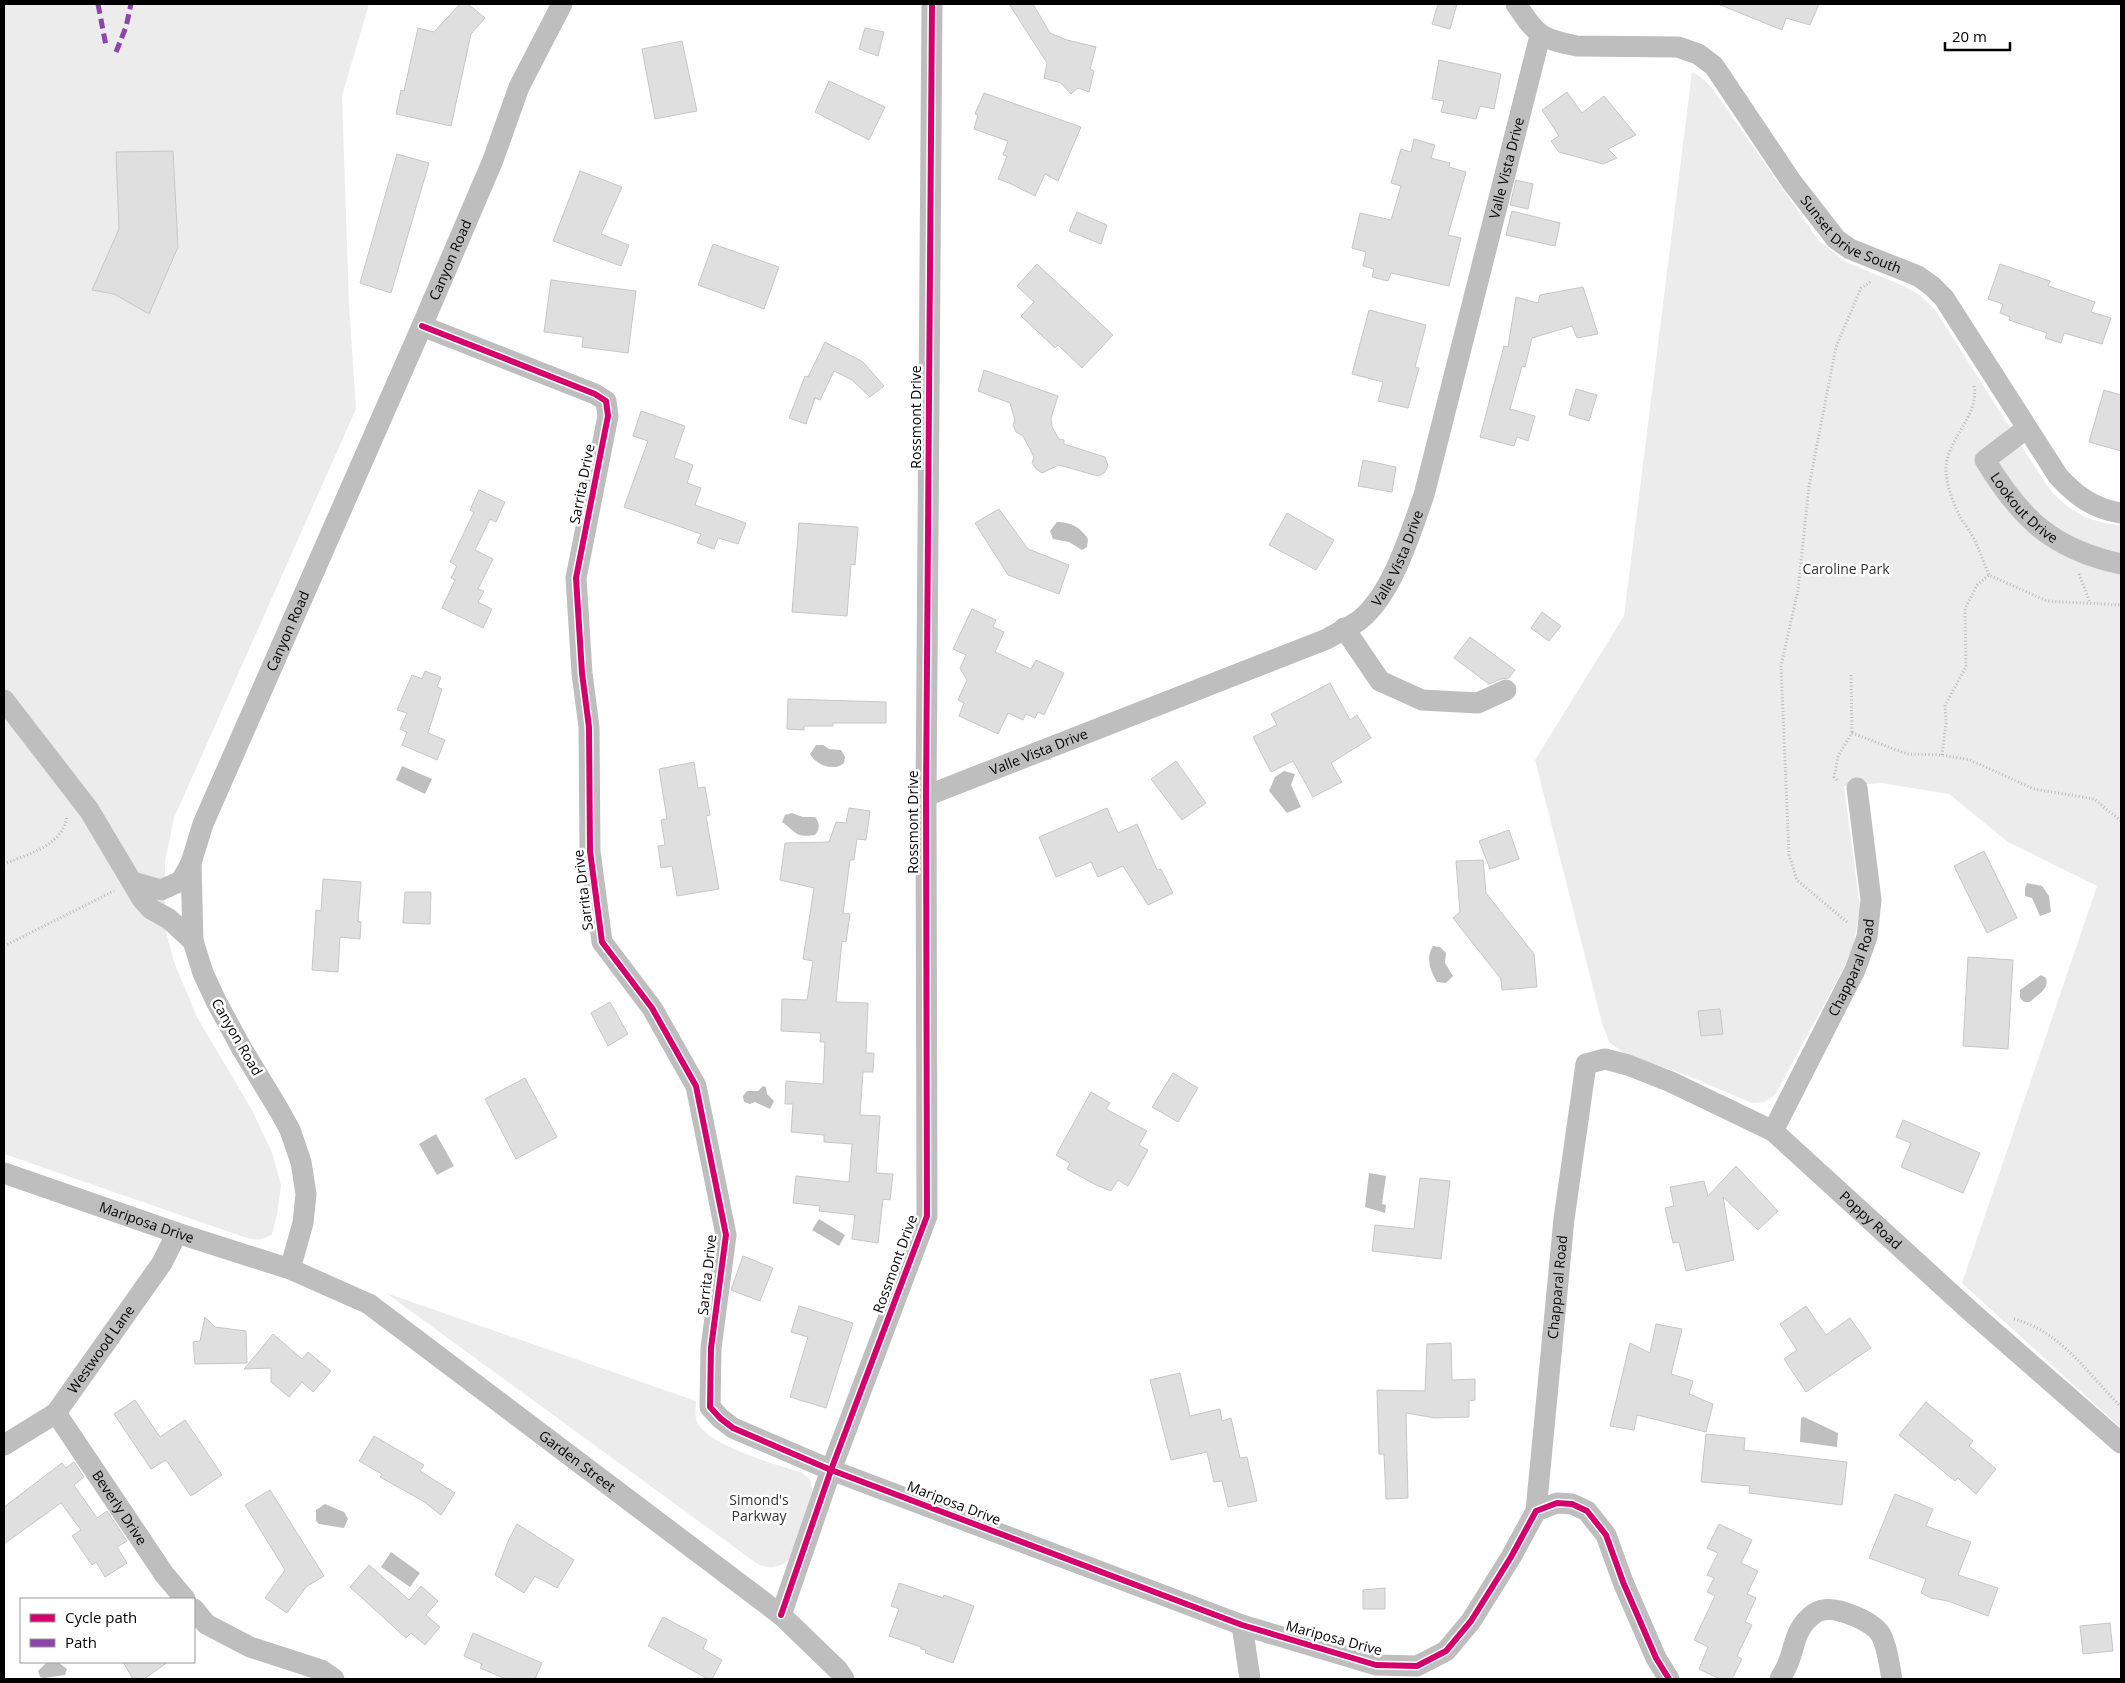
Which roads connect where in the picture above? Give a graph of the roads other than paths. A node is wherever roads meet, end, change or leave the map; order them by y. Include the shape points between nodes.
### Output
1 (562, 4) edge
2 (932, 4) edge
3 (1516, 4) edge
4 (1540, 36) junction
5 (422, 326) junction
6 (2027, 428) junction
7 (2121, 513) edge
8 (2121, 564) edge
9 (1344, 628) junction
10 (1506, 690) dead end
11 (4, 700) edge
12 (1856, 788) road end
13 (926, 796) junction
14 (192, 863) junction
15 (133, 882) junction
16 (193, 941) junction
17 (1586, 1064) joint
18 (1772, 1131) junction
19 (4, 1173) edge
20 (177, 1233) junction
21 (290, 1269) junction
22 (56, 1413) junction
23 (2121, 1443) edge
24 (4, 1445) edge
25 (831, 1470) junction
26 (1536, 1511) junction
27 (184, 1598) edge
28 (195, 1610) edge
29 (781, 1615) junction
30 (1242, 1625) junction
31 (334, 1679) edge
32 (844, 1679) edge
33 (1250, 1679) edge
34 (1669, 1679) edge
35 (1780, 1679) edge
36 (1892, 1679) edge

1 - 5 street, Canyon Road via 519,87 493,160
2 - 13 street, Rossmont Drive
3 - 4 street
4 - 6 street, Sunset Drive South via 1577,46 1678,47 1698,54 1714,66 1791,181 1836,238 1850,249 1918,276 1944,298
4 - 9 street, Valle Vista Drive via 1424,494 1389,581 1361,619
5 - 14 street, Canyon Road via 203,824
5 - 25 street, Sarrita Drive via 606,401 608,416 576,578 589,727 590,851 602,942 652,1008 696,1086 726,1235 711,1348 710,1407 733,1428
6 - 7 street, Sunset Drive South via 2071,490 2094,506
6 - 8 street, Lookout Drive via 1985,460 2004,492 2048,535 2070,548
9 - 10 street via 1380,681 1422,700 1478,703
9 - 13 street, Valle Vista Drive via 1327,639
11 - 15 street via 89,810
12 - 18 street, Chapparal Road via 1871,900 1867,937 1855,970
13 - 25 street, Rossmont Drive via 927,1216
14 - 15 street via 181,881 161,890
14 - 16 street, Canyon Road
15 - 16 street via 151,909
16 - 21 street, Canyon Road via 216,1001 290,1130 301,1162 306,1194
17 - 18 street, Poppy Road via 1605,1059 1628,1065
17 - 26 street, Chapparal Road via 1564,1219
18 - 23 street, Poppy Road
19 - 20 street, Mariposa Drive
20 - 21 street, Mariposa Drive
20 - 22 street, Westwood Lane via 162,1263
21 - 29 street, Garden Street via 369,1304
22 - 24 street, Westwood Lane
22 - 27 street, Beverly Drive via 164,1574
25 - 29 street, Rossmont Drive
25 - 30 street, Mariposa Drive
26 - 30 street, Mariposa Drive via 1471,1621 1446,1651 1417,1666 1376,1665
26 - 34 street via 1557,1503 1572,1504 1587,1511 1598,1523 1606,1535 1656,1658
28 - 31 street via 206,1624 250,1647 320,1670
29 - 32 street, Garden Street
30 - 33 street
35 - 36 street via 1802,1626 1821,1610 1831,1610 1857,1617 1880,1633 1888,1653

